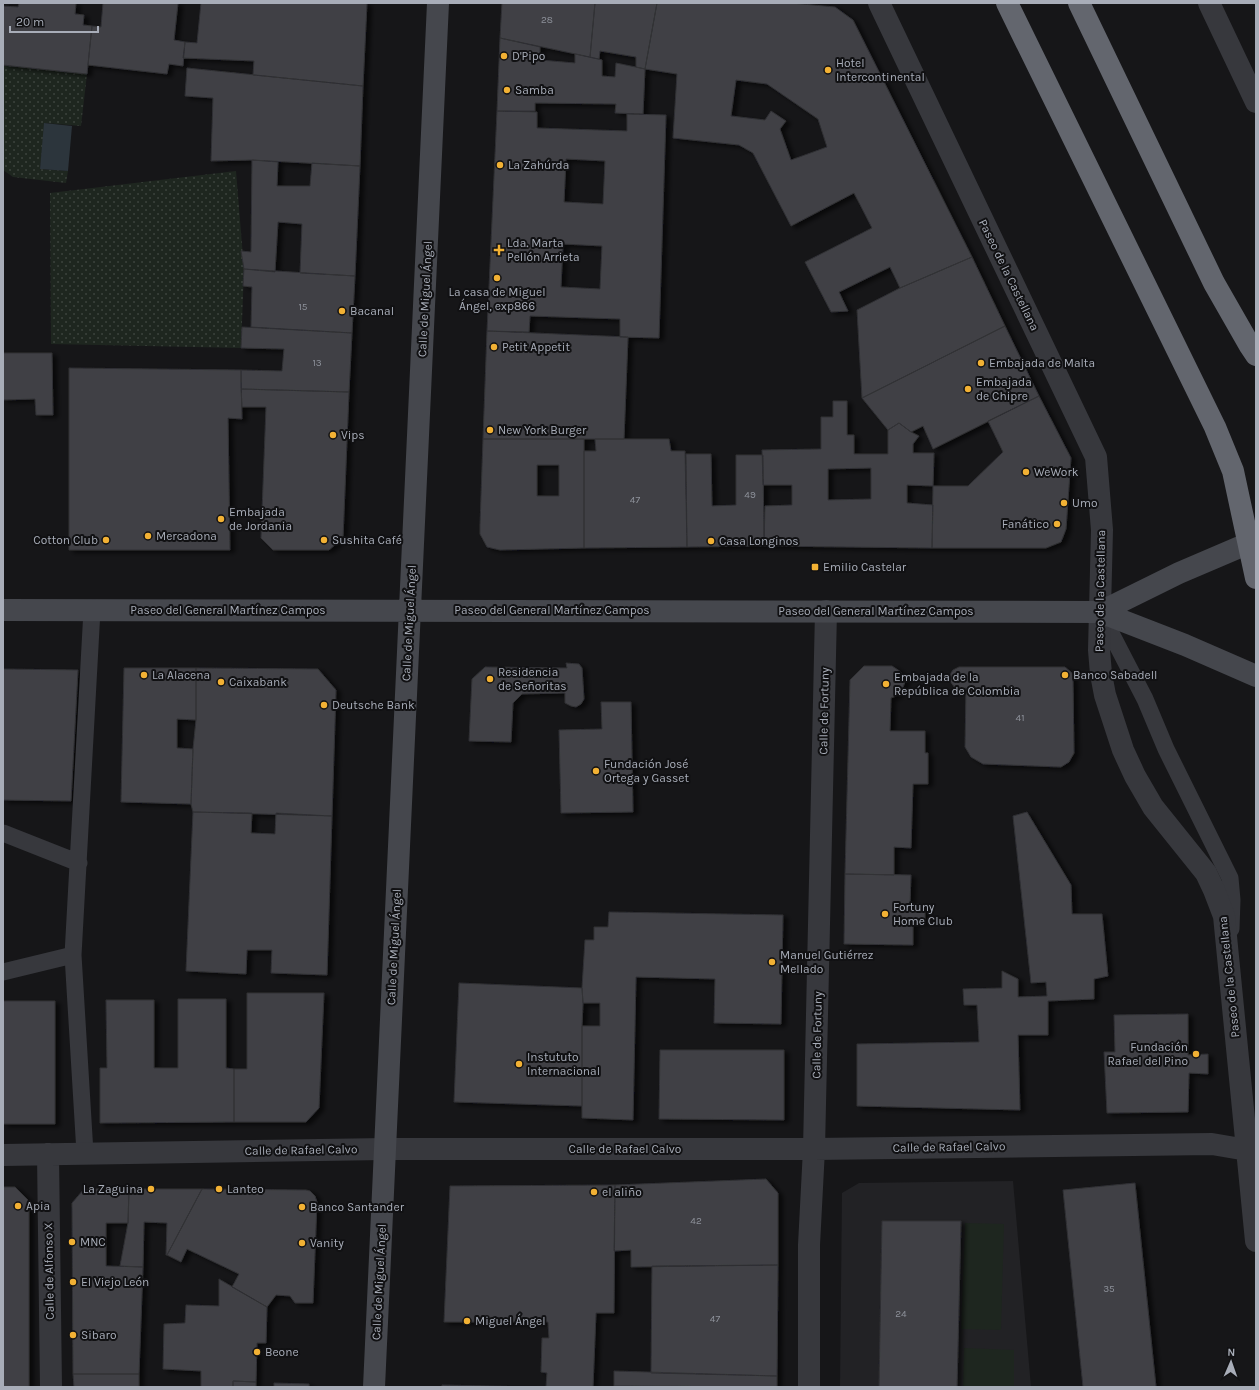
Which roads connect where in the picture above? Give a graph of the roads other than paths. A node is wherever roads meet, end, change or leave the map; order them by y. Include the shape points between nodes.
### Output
1 (438, 3) edge
2 (879, 3) edge
3 (1007, 3) edge
4 (1079, 3) edge
5 (1209, 3) edge
6 (1256, 102) edge
7 (1256, 355) edge
8 (1253, 541) edge
9 (1256, 578) edge
10 (3, 610) edge
11 (92, 610) junction
12 (409, 610) junction
13 (826, 611) junction
14 (1100, 612) junction
15 (1256, 676) edge
16 (3, 833) edge
17 (78, 863) junction
18 (73, 955) junction
19 (1229, 960) junction
20 (3, 972) edge
21 (385, 1149) junction
22 (814, 1149) junction
23 (1247, 1150) junction
24 (85, 1153) junction
25 (48, 1154) junction
26 (3, 1155) edge
27 (1256, 1242) edge
28 (51, 1387) edge
29 (374, 1387) edge
30 (809, 1387) edge

1 - 12 street, Calle de Miguel Ángel
2 - 14 street, Paseo de la Castellana via 1096,457 1102,530
3 - 8 highway via 1215,427 1233,471
4 - 7 highway via 1214,283
5 - 6 street
8 - 9 highway
8 - 14 street via 1179,573
10 - 11 street, Paseo del General Martínez Campos
11 - 12 street, Paseo del General Martínez Campos
11 - 17 lane
12 - 13 street, Paseo del General Martínez Campos
12 - 21 street, Calle de Miguel Ángel
13 - 14 street, Paseo del General Martínez Campos
13 - 22 street, Calle de Fortuny
14 - 15 street via 1185,644
14 - 19 lane via 1145,699 1166,749 1230,878 1232,900
14 - 19 street, Paseo de la Castellana via 1101,674 1124,750 1153,807 1206,873 1224,916
16 - 17 lane
17 - 18 lane
18 - 20 lane
18 - 24 lane
19 - 23 street, Paseo de la Castellana
21 - 22 street, Calle de Rafael Calvo
21 - 24 street, Calle de Rafael Calvo
21 - 29 street, Calle de Miguel Ángel
22 - 23 street, Calle de Rafael Calvo via 1212,1144
22 - 30 street, Calle de Fortuny via 809,1244
23 - 27 street, Paseo de la Castellana
24 - 25 street, Calle de Rafael Calvo
25 - 26 street, Calle de Rafael Calvo
25 - 28 street, Calle de Alfonso X

